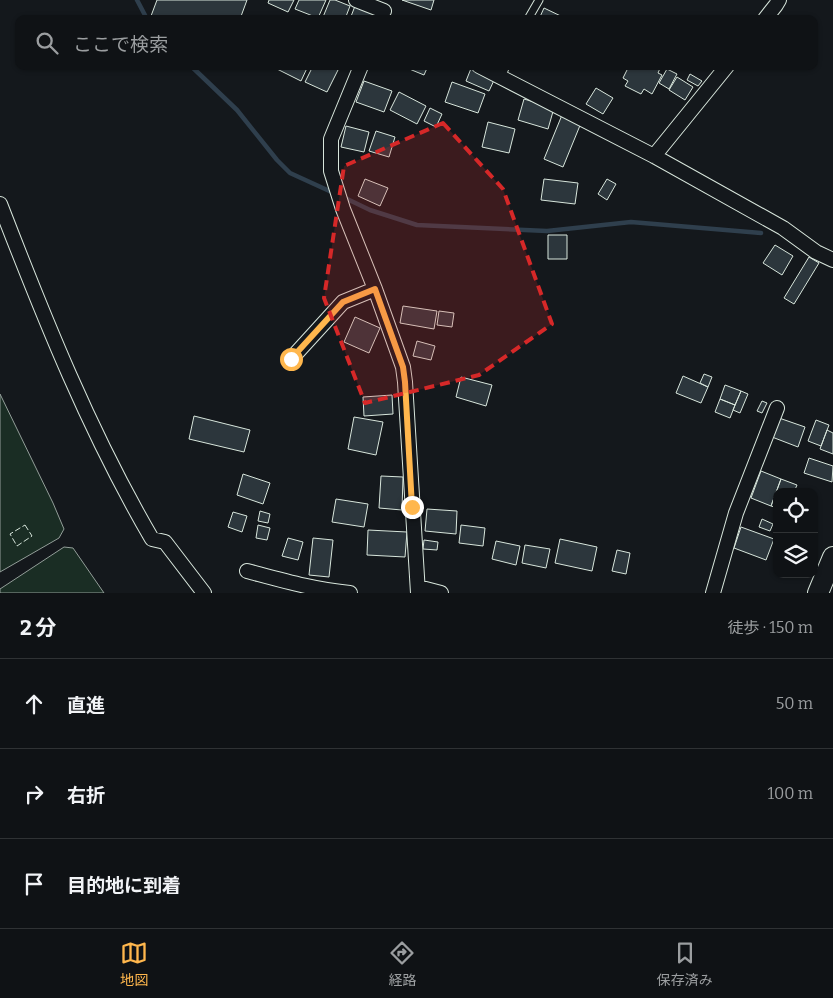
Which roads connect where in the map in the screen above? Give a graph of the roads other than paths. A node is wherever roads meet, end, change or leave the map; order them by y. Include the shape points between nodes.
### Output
1 (356, 0) edge
2 (539, 0) edge
3 (779, 0) edge
4 (384, 10) edge
5 (530, 15) edge
6 (768, 15) edge
7 (359, 70) edge
8 (486, 70) edge
9 (724, 70) edge
10 (504, 72) edge
11 (654, 156) junction
12 (0, 204) edge
13 (833, 260) edge
14 (375, 289) junction
15 (291, 359) dead end
16 (777, 408) dead end
17 (833, 557) edge
18 (247, 571) dead end
19 (418, 590) edge
20 (204, 593) edge
21 (350, 593) edge
22 (441, 593) edge
23 (713, 593) edge
24 (818, 593) edge

1 - 4 street
2 - 5 lane
3 - 6 street
7 - 14 street via 331,139 331,171
8 - 10 street via 496,76
9 - 11 street
10 - 11 street
11 - 13 street via 783,228
12 - 20 street via 106,455 152,539 165,542
14 - 15 street via 343,302
14 - 19 street via 403,367
16 - 23 street via 736,513
17 - 24 main road
18 - 21 street
19 - 22 street

